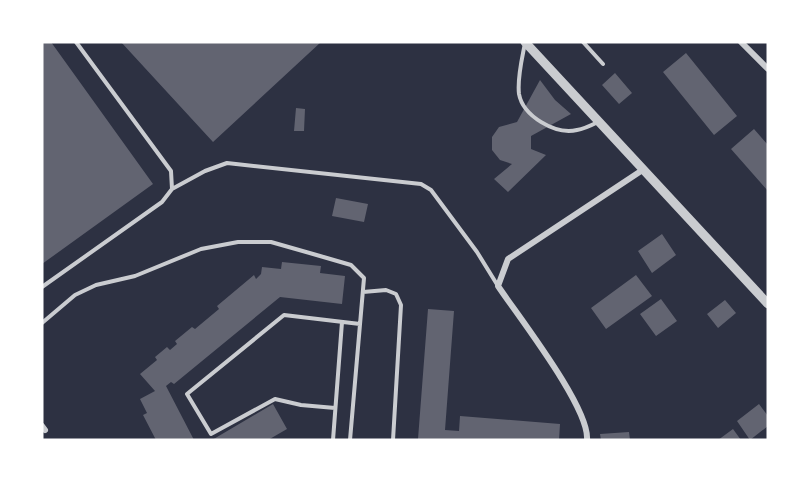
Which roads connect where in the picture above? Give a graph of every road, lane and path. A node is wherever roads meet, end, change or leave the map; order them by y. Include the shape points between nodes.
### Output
1 (76, 42) edge
2 (525, 42) edge
3 (583, 42) edge
4 (741, 42) edge
5 (603, 64) dead end
6 (768, 69) edge
7 (599, 122) junction
8 (644, 169) junction
9 (172, 189) junction
10 (498, 286) junction
11 (42, 287) edge
12 (363, 292) junction
13 (768, 304) edge
14 (342, 322) junction
15 (42, 323) edge
16 (360, 324) junction
17 (335, 408) junction
18 (333, 440) edge
19 (350, 440) edge
20 (393, 440) edge
21 (587, 440) edge

1 - 9 lane via 171,171
2 - 7 street
2 - 7 lane via 519,92 535,117 551,128 565,131
3 - 5 lane
4 - 6 street
7 - 8 street
8 - 10 street via 508,259
8 - 13 street
9 - 10 lane via 227,163 421,184 431,190
9 - 11 lane via 162,202
10 - 21 street via 581,412
12 - 15 lane via 364,278 351,265 271,242 238,243 201,249 135,276 96,285 75,295
12 - 16 lane
12 - 20 lane via 386,290 396,294 401,305
14 - 16 lane
14 - 17 lane
14 - 17 lane via 284,315 187,394 211,434 275,399
16 - 19 lane
17 - 18 lane

